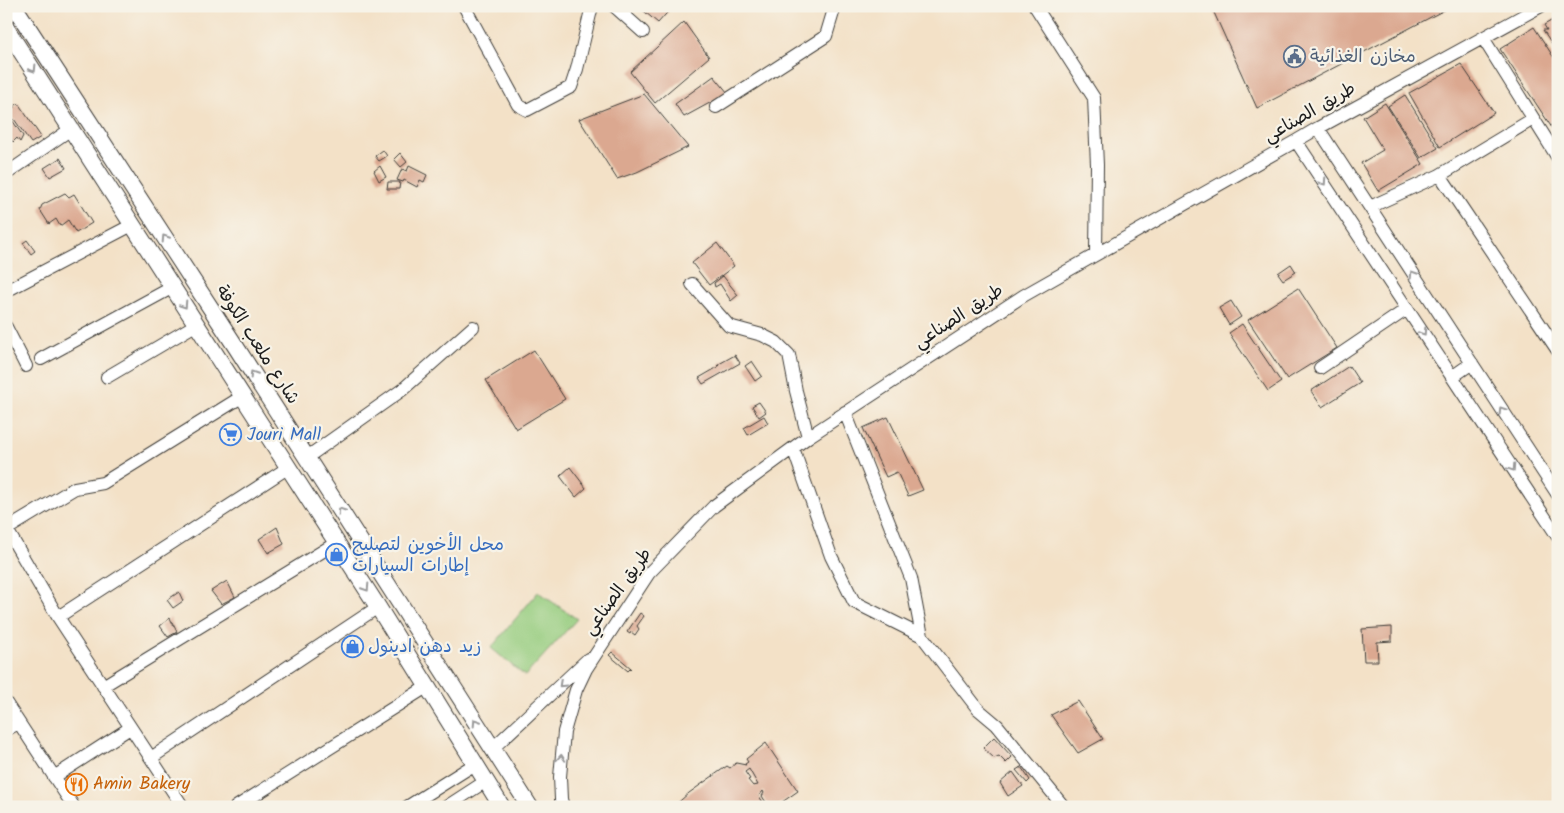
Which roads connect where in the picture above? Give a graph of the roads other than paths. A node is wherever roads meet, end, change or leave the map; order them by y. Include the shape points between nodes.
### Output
1 (14, 6) edge
2 (464, 6) edge
3 (592, 6) edge
4 (614, 6) edge
5 (835, 6) edge
6 (1035, 6) edge
7 (1541, 6) edge
8 (6, 28) edge
9 (643, 32) dead end
10 (1483, 38) junction
11 (716, 107) dead end
12 (1533, 119) junction
13 (1318, 128) junction
14 (71, 129) junction
15 (1296, 141) junction
16 (1558, 158) edge
17 (6, 174) edge
18 (1440, 175) junction
19 (1370, 207) junction
20 (132, 225) junction
21 (1096, 254) junction
22 (692, 284) dead end
23 (172, 287) junction
24 (6, 291) edge
25 (1407, 309) junction
26 (197, 324) junction
27 (6, 327) edge
28 (473, 327) dead end
29 (224, 329) junction
30 (207, 340) junction
31 (236, 348) junction
32 (1558, 351) edge
33 (41, 359) dead end
34 (219, 359) junction
35 (1472, 363) junction
36 (26, 366) dead end
37 (1320, 368) dead end
38 (107, 377) dead end
39 (1452, 377) junction
40 (243, 396) junction
41 (845, 412) junction
42 (808, 437) junction
43 (793, 448) junction
44 (306, 458) junction
45 (289, 468) junction
46 (1558, 495) edge
47 (6, 528) edge
48 (1558, 537) edge
49 (336, 543) junction
50 (378, 607) junction
51 (58, 617) junction
52 (922, 636) junction
53 (597, 650) junction
54 (104, 686) junction
55 (428, 686) junction
56 (6, 703) edge
57 (18, 723) junction
58 (130, 728) junction
59 (6, 730) edge
60 (493, 748) junction
61 (151, 758) junction
62 (475, 764) junction
63 (54, 777) junction
64 (486, 781) junction
65 (68, 804) edge
66 (183, 807) edge
67 (236, 807) edge
68 (407, 807) edge
69 (446, 807) edge
70 (502, 807) edge
71 (530, 807) edge
72 (563, 807) edge
73 (1064, 807) edge

29 -> 1 main road, شارع ملعب الكوفة
2 - 3 street via 518,105 527,110 571,87
4 - 9 street
5 - 11 street via 826,36
6 - 21 street via 1094,98
7 - 10 street, طريق الصناعي
8 -> 14 main road
10 - 12 street
10 - 13 street, طريق الصناعي
12 - 16 street
12 - 18 street
13 - 15 street, طريق الصناعي
13 - 19 street
14 - 17 street
14 - 20 main road
15 - 21 street, طريق الصناعي
15 -> 25 street
18 - 19 street
18 - 32 street
35 -> 19 street
20 - 23 main road
20 - 24 street
21 - 41 street, طريق الصناعي via 1023,296
22 - 42 street via 729,326 762,335 776,342 789,355
23 -> 26 main road
23 - 33 street
25 - 37 street
25 -> 39 street
26 - 30 main road
26 - 38 street
27 - 36 street
28 - 44 street via 402,390
29 - 30 main road via 216,341
29 - 31 main road, شارع ملعب الكوفة
30 - 34 main road
31 - 34 main road via 224,349
44 -> 31 main road, شارع ملعب الكوفة
34 - 40 main road
35 - 39 street
46 -> 35 street
39 -> 48 street
40 - 45 main road
40 - 47 street via 103,483 75,488
41 - 42 street, طريق الصناعي
41 - 52 street via 911,578
42 - 43 street, طريق الصناعي
43 - 52 street via 831,556 854,602
43 - 53 street, طريق الصناعي via 714,506 649,574
60 -> 44 main road, شارع ملعب الكوفة
45 - 49 main road
45 - 51 street
47 - 51 street
49 -> 50 main road
49 - 54 street
50 - 55 main road
50 - 61 street
51 - 54 street
52 - 73 street via 978,709 997,725
53 -> 60 street
72 -> 53 street, طريق الصناعي via 560,777 564,732 576,690
54 - 58 street
55 - 62 main road
55 - 67 street
56 - 57 street
57 - 59 street
57 - 63 street
58 - 61 street
58 - 63 street
60 - 71 main road, شارع ملعب الكوفة
61 - 66 street
62 - 64 main road
62 - 68 street
63 - 65 street
64 - 69 street
64 - 70 main road

